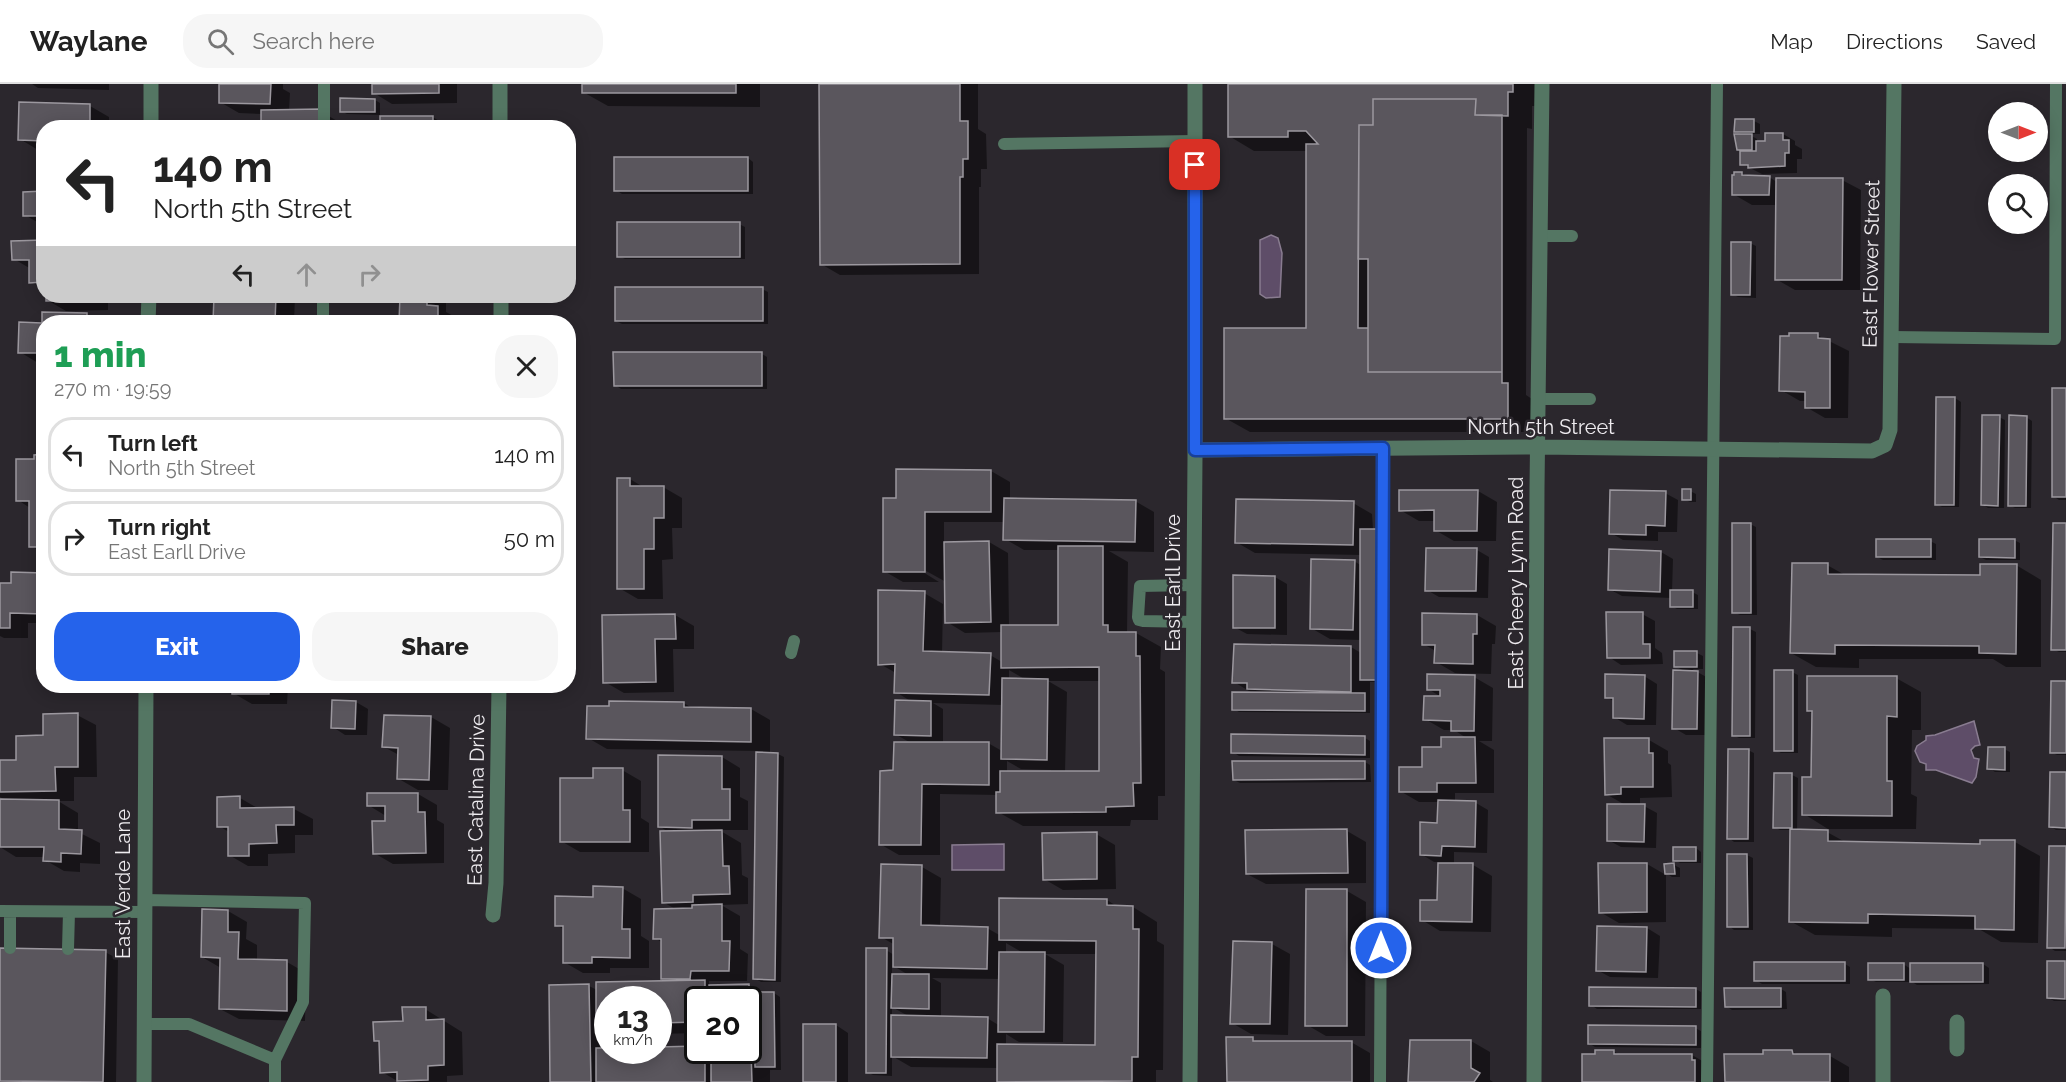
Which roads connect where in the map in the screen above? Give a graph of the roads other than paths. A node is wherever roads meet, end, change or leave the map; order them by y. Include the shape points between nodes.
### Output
1 (151, 84) edge
2 (324, 84) edge
3 (500, 84) edge
4 (1195, 84) edge
5 (1542, 84) edge
6 (1716, 84) edge
7 (1894, 84) edge
8 (2056, 84) edge
9 (151, 120) edge
10 (324, 120) edge
11 (500, 120) edge
12 (1195, 141) junction
13 (1004, 144) dead end
14 (1540, 236) junction
15 (1572, 236) dead end
16 (1892, 338) junction
17 (1538, 399) junction
18 (1590, 399) dead end
19 (1886, 445) joint
20 (1538, 447) junction
21 (1383, 448) junction
22 (1714, 449) junction
23 (1195, 450) junction
24 (1193, 585) junction
25 (1193, 622) junction
26 (146, 693) edge
27 (498, 693) edge
28 (144, 906) junction
29 (5, 911) edge
30 (69, 912) junction
31 (493, 915) dead end
32 (10, 948) dead end
33 (68, 950) dead end
34 (1883, 996) dead end
35 (1957, 1022) dead end
36 (144, 1024) junction
37 (1957, 1049) dead end
38 (275, 1060) junction
39 (144, 1082) edge
40 (274, 1082) edge
41 (1190, 1082) edge
42 (1380, 1082) edge
43 (1534, 1082) edge
44 (1707, 1082) edge
45 (1883, 1082) edge

1 - 9 street
2 - 10 lane
3 - 11 street
4 - 12 street, East Earll Drive
5 - 14 street, East Cheery Lynn Road
6 - 22 lane
7 - 16 street, East Flower Street
8 - 16 lane via 2055,339
12 - 13 lane
12 - 23 street, East Earll Drive
14 - 15 lane
14 - 17 street, East Cheery Lynn Road
16 - 19 street, East Flower Street via 1890,430
17 - 18 lane
17 - 20 street, East Cheery Lynn Road
19 - 22 street, North 5th Street via 1872,451
20 - 21 street, North 5th Street
20 - 22 street, North 5th Street
20 - 43 street, East Cheery Lynn Road
21 - 23 street, North 5th Street
21 - 42 lane
22 - 44 lane
23 - 24 street, East Earll Drive
24 - 25 street, East Earll Drive
24 - 25 lane via 1140,586 1138,617 1143,621
25 - 41 street, East Earll Drive
26 - 28 street, East Verde Lane
27 - 31 street, East Catalina Drive
28 - 30 lane
28 - 36 street, East Verde Lane
28 - 38 lane via 305,903 303,1002
29 - 30 lane
29 - 32 lane
30 - 33 lane
34 - 45 street
35 - 37 street
36 - 38 lane via 189,1024
36 - 39 street, East Verde Lane
38 - 40 lane

